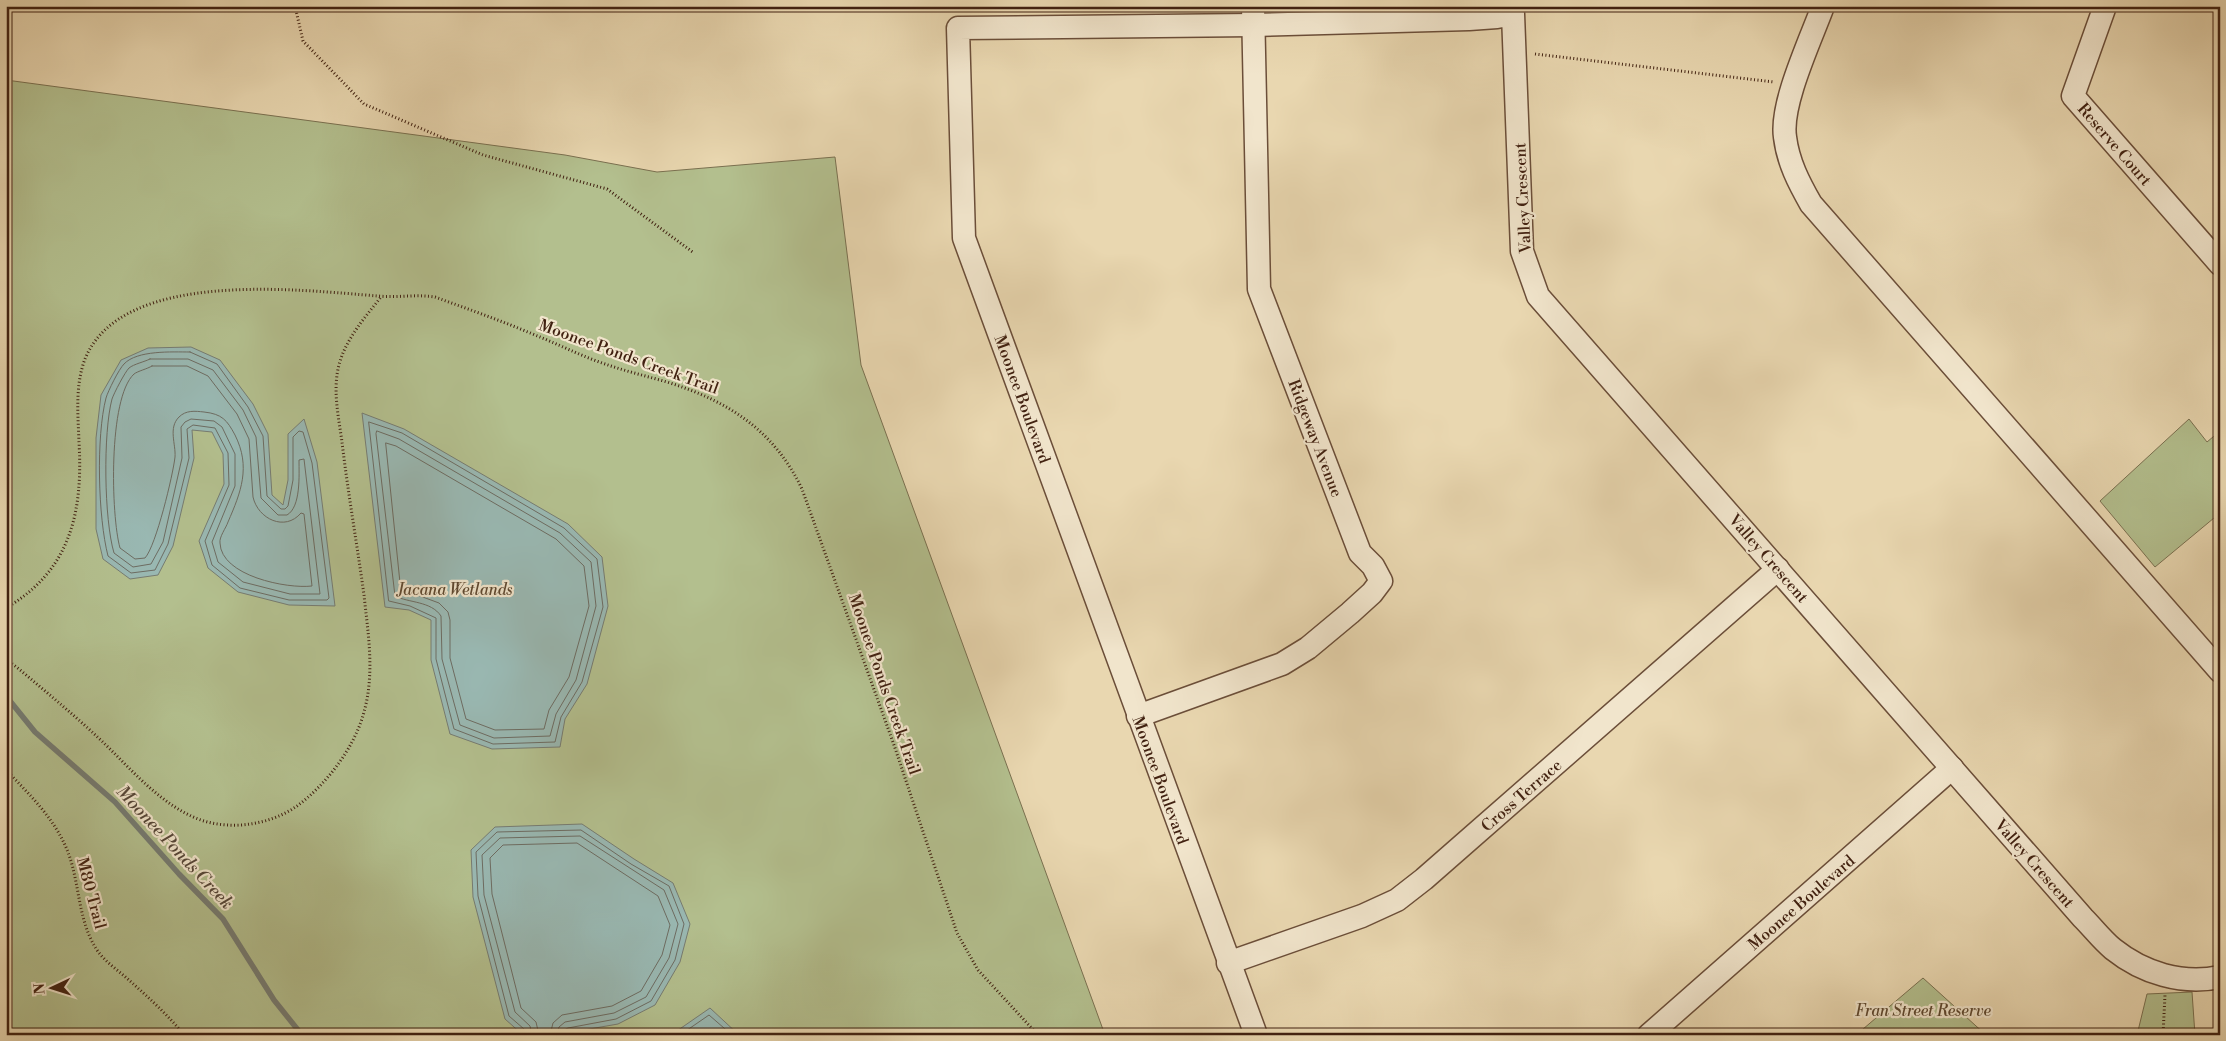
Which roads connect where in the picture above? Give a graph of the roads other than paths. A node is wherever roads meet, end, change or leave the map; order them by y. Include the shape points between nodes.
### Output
1 (1823, 6) edge
2 (2105, 6) edge
3 (1253, 16) edge
4 (2220, 264) edge
5 (1778, 568) junction
6 (2220, 671) edge
7 (1138, 716) junction
8 (1952, 768) junction
9 (1228, 963) junction
10 (2220, 977) edge
11 (1256, 1035) edge
12 (1649, 1035) edge

1 - 6 street via 1788,102 1784,136 1794,176 1811,204
2 - 4 street, Reserve Court via 2073,96
3 - 5 street, Valley Crescent via 1488,18 1514,14 1522,251 1538,296
3 - 7 street, Ridgeway Avenue via 1259,289 1360,553 1373,566 1381,581 1350,613 1308,648 1282,664
3 - 7 street, Moonee Boulevard via 958,28 964,238
5 - 8 street, Valley Crescent
5 - 9 street, Cross Terrace via 1397,900 1362,916
7 - 9 street, Moonee Boulevard
8 - 10 street, Valley Crescent via 2113,949 2166,977 2187,980
8 - 12 street, Moonee Boulevard
9 - 11 street, Moonee Boulevard

